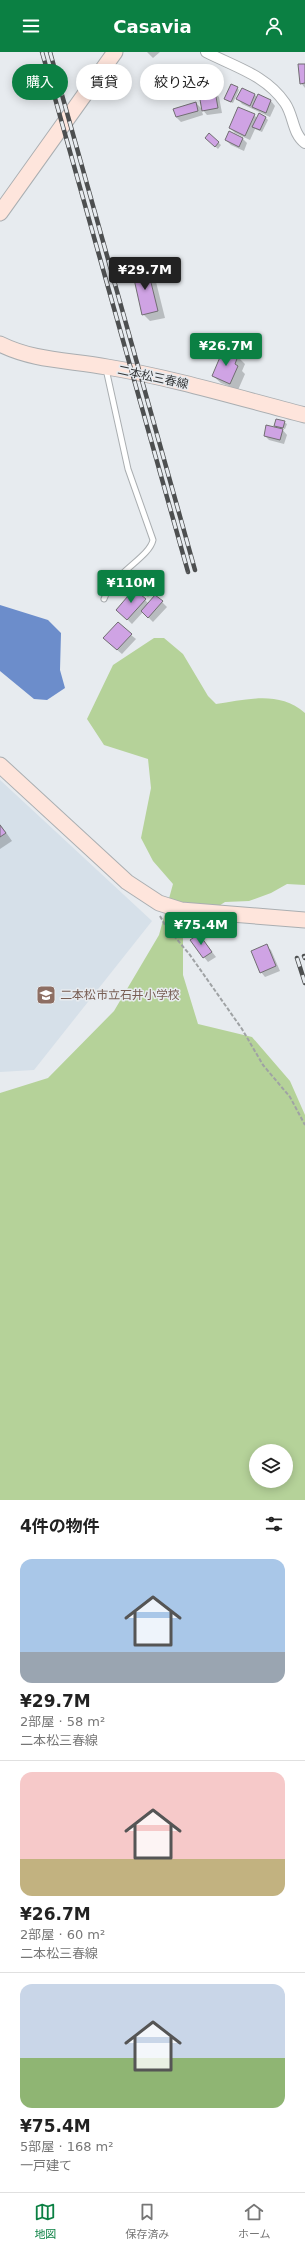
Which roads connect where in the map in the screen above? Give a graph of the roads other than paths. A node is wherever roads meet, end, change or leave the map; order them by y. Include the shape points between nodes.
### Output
1 (115, 52) edge
2 (206, 52) edge
3 (305, 143) edge
4 (0, 213) edge
5 (0, 344) edge
6 (106, 366) junction
7 (305, 415) edge
8 (104, 600) dead end
9 (0, 764) edge
10 (305, 920) edge

1 - 4 street
2 - 3 street via 255,74 273,88 286,104 298,137
5 - 6 street, 二本松三春線 via 38,358
6 - 7 street, 二本松三春線 via 181,382
6 - 8 lane via 128,469 152,540 148,550 112,584
9 - 10 street via 127,882 159,902 192,911

